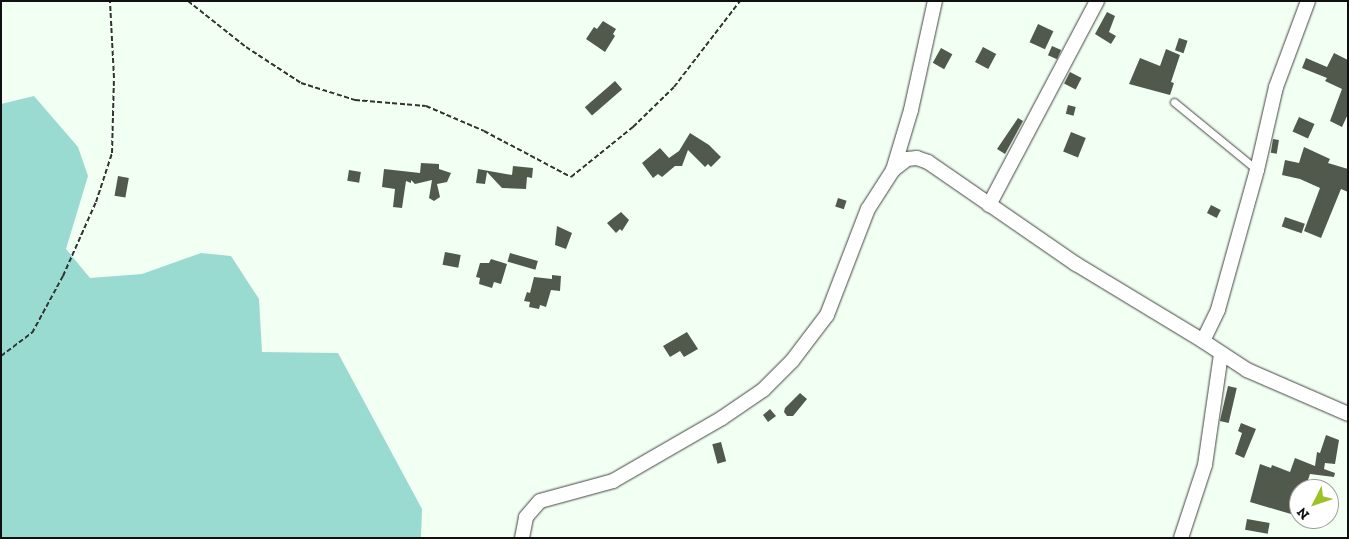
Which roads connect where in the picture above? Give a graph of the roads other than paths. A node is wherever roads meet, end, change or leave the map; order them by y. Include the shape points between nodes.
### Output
1 (935, 1) edge
2 (1097, 1) edge
3 (1308, 1) edge
4 (1174, 102) dead end
5 (893, 170) junction
6 (1257, 170) junction
7 (989, 205) junction
8 (1203, 341) junction
9 (1221, 354) junction
10 (1348, 414) edge
11 (522, 538) edge
12 (1181, 538) edge

1 - 5 street
2 - 7 street
3 - 6 street via 1276,87
4 - 6 lane
5 - 7 street via 907,159 928,162
5 - 11 street via 868,209 827,315 792,361 763,390 722,418 613,481 540,501 526,517
6 - 8 street via 1218,310
7 - 8 street via 1076,264
8 - 9 street
9 - 10 street via 1247,370
9 - 12 street via 1205,465

